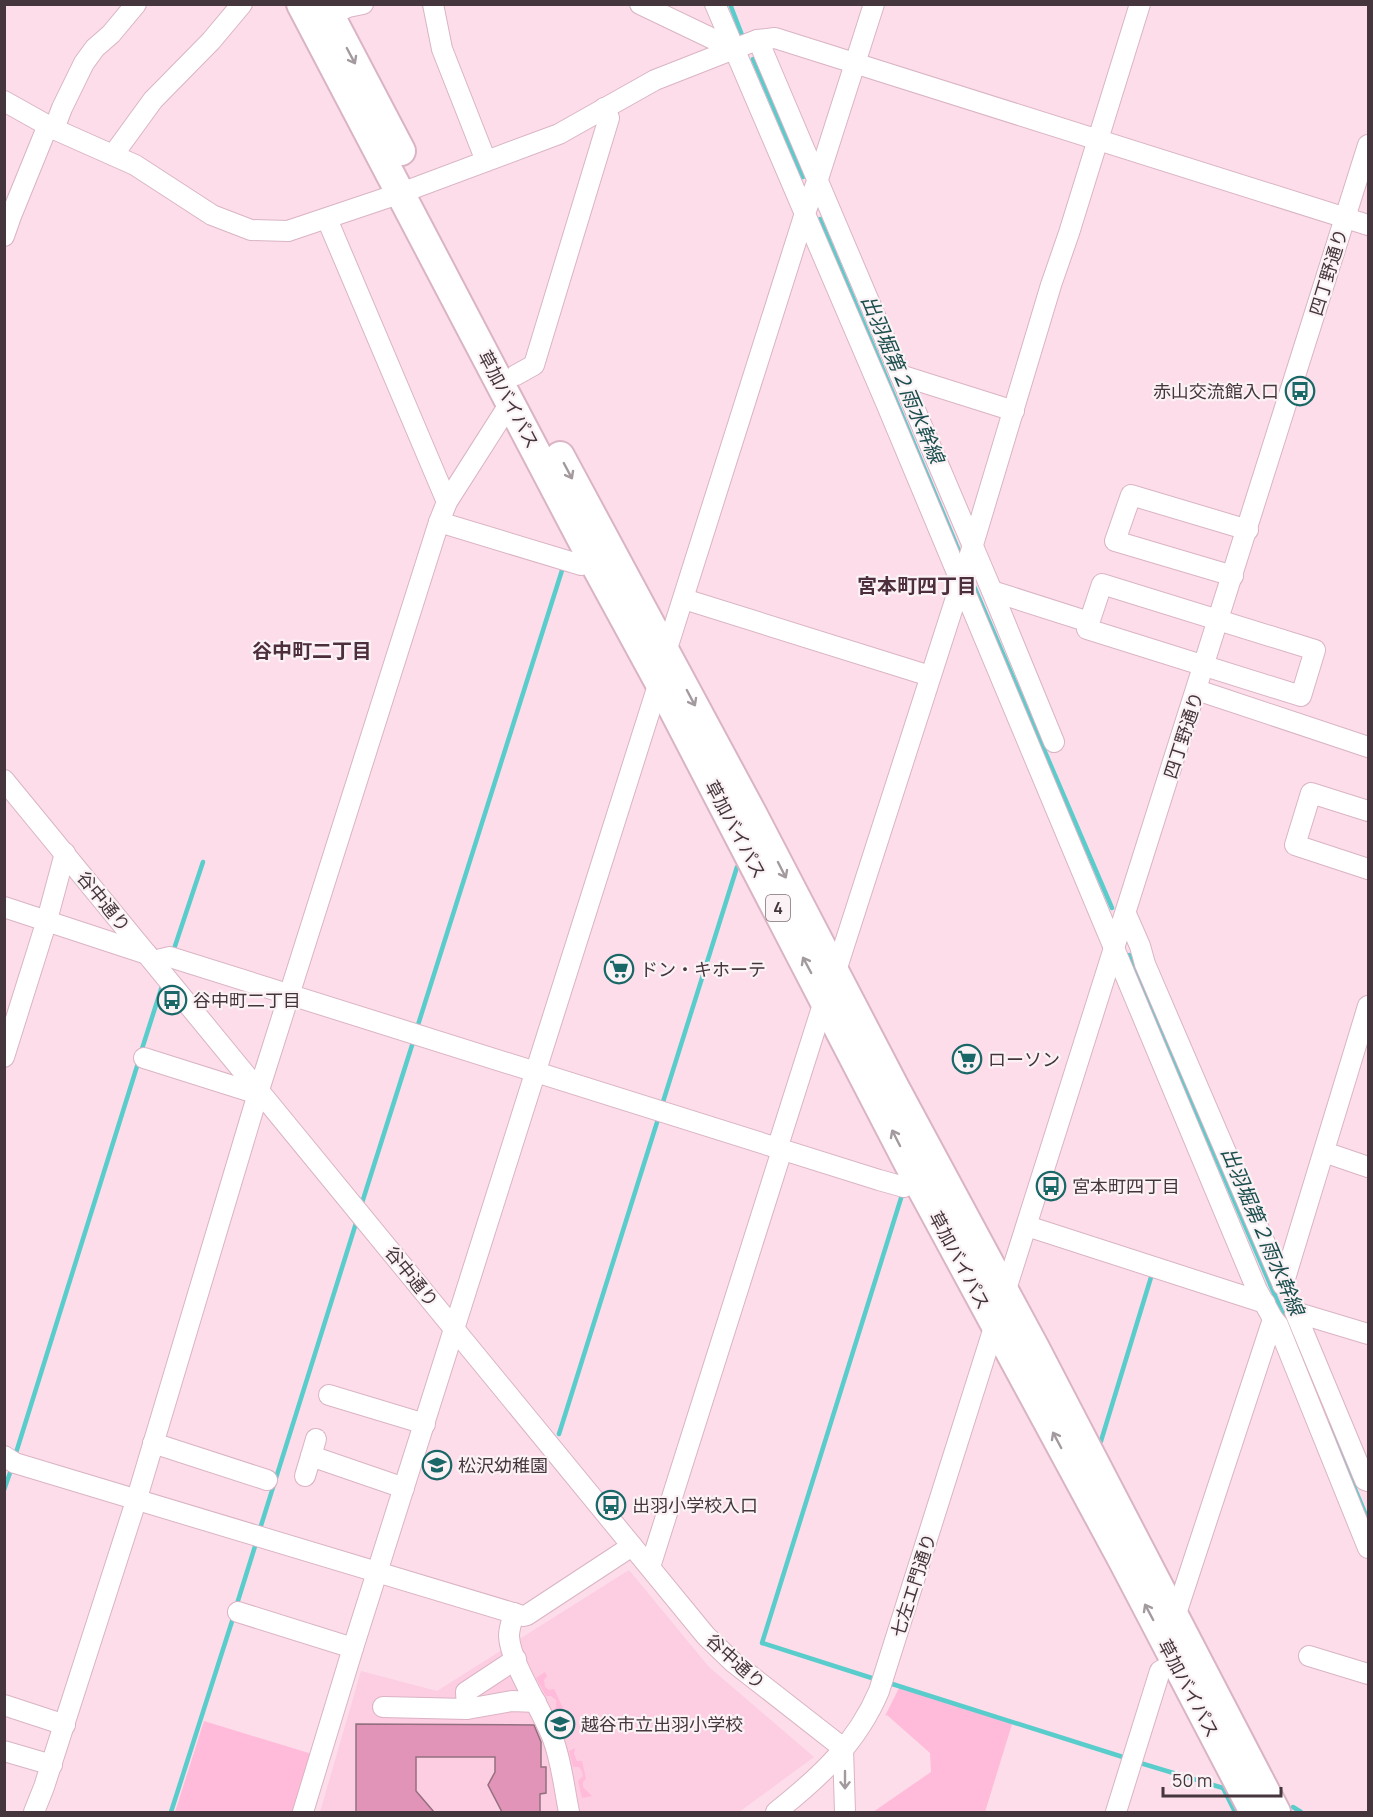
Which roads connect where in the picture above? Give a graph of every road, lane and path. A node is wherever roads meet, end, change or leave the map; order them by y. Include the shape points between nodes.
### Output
1 (136, 4) edge
2 (242, 4) edge
3 (301, 4) edge
4 (363, 4) edge
5 (432, 4) edge
6 (640, 4) edge
7 (715, 4) edge
8 (874, 4) edge
9 (1140, 4) edge
10 (327, 10) edge
11 (757, 40) junction
12 (734, 49) junction
13 (856, 64) junction
14 (4, 101) edge
15 (604, 108) junction
16 (51, 127) junction
17 (1098, 139) junction
18 (1368, 145) edge
19 (113, 155) junction
20 (486, 161) junction
21 (818, 179) junction
22 (410, 190) junction
23 (805, 213) junction
24 (1345, 218) junction
25 (327, 219) junction
26 (1368, 225) edge
27 (4, 236) edge
28 (516, 375) junction
29 (900, 375) junction
30 (510, 403) junction
31 (1014, 411) junction
32 (447, 502) junction
33 (439, 522) junction
34 (1248, 530) junction
35 (972, 548) junction
36 (592, 559) junction
37 (1233, 576) junction
38 (960, 583) junction
39 (684, 599) junction
40 (995, 599) junction
41 (1219, 620) junction
42 (1089, 622) junction
43 (666, 652) junction
44 (1205, 665) junction
45 (930, 676) junction
46 (659, 682) junction
47 (1197, 690) junction
48 (1054, 742) dead end
49 (1368, 747) edge
50 (4, 780) edge
51 (1368, 812) edge
52 (65, 853) junction
53 (1368, 869) edge
54 (4, 907) edge
55 (1126, 914) junction
56 (47, 921) junction
57 (1115, 949) junction
58 (150, 957) junction
59 (830, 986) junction
60 (289, 996) junction
61 (1368, 1006) edge
62 (4, 1057) edge
63 (144, 1058) dead end
64 (534, 1073) junction
65 (259, 1092) junction
66 (779, 1150) junction
67 (1324, 1152) junction
68 (1368, 1167) edge
69 (917, 1180) junction
70 (1028, 1226) junction
71 (1005, 1295) junction
72 (1269, 1311) junction
73 (995, 1326) junction
74 (454, 1329) junction
75 (1368, 1334) edge
76 (328, 1395) dead end
77 (425, 1424) junction
78 (153, 1443) junction
79 (4, 1456) edge
80 (305, 1476) dead end
81 (267, 1480) dead end
82 (1368, 1481) edge
83 (404, 1488) junction
84 (136, 1498) junction
85 (632, 1546) junction
86 (1368, 1548) edge
87 (650, 1567) junction
88 (378, 1572) junction
89 (238, 1612) dead end
90 (514, 1613) junction
91 (1175, 1617) junction
92 (353, 1648) junction
93 (1309, 1656) dead end
94 (516, 1659) junction
95 (1176, 1663) junction
96 (1368, 1674) edge
97 (536, 1702) junction
98 (4, 1705) edge
99 (383, 1707) dead end
100 (467, 1709) junction
101 (64, 1725) junction
102 (843, 1748) junction
103 (4, 1751) edge
104 (52, 1766) junction
105 (34, 1812) edge
106 (303, 1812) edge
107 (569, 1812) edge
108 (776, 1812) edge
109 (845, 1812) edge
110 (1116, 1812) edge
111 (1254, 1812) edge
112 (1276, 1812) edge

1 - 16 street via 84,63
2 - 19 street via 153,100
3 - 22 highway, 草加バイパス / 4
4 - 10 street
5 - 20 street via 442,49
6 - 12 street
7 - 12 street
8 - 13 street
9 - 17 street
10 -> 22 highway, 草加バイパス / 4
11 - 12 street
11 - 13 street via 775,38
11 - 21 street
12 - 15 street via 655,80
12 - 23 street
13 - 17 street
13 - 21 street
14 - 16 street
15 - 20 street via 560,134
15 - 28 street via 609,118 534,365
16 - 19 street
16 - 27 street
17 - 24 street
17 - 31 street
18 - 24 street, 四丁野通り
19 - 25 street via 212,215 251,230 288,231
20 - 22 street
21 - 23 street
21 - 29 street
22 - 25 street
22 - 28 highway, 草加バイパス / 4
22 - 30 highway, 草加バイパス / 4
23 - 38 street
23 - 39 street
24 - 26 street
24 - 34 street, 四丁野通り
25 - 32 street
28 -> 43 highway, 草加バイパス / 4
29 - 31 street
29 - 35 street
30 - 32 street
30 - 36 highway, 草加バイパス / 4
31 - 35 street
32 - 33 street
33 - 36 street via 581,565
33 - 60 street
34 - 37 street, 四丁野通り
34 - 37 street via 1131,495 1115,541
35 - 38 street
35 - 40 street
36 - 46 highway, 草加バイパス / 4
37 - 41 street, 四丁野通り
38 - 45 street
38 - 57 street
39 - 43 street
39 - 45 street
40 - 42 street
40 - 48 street
41 - 42 street via 1102,584
41 - 44 street, 四丁野通り
41 - 44 street via 1315,650 1301,696
42 - 44 street via 1087,629
43 - 46 street
43 -> 59 highway, 草加バイパス / 4
44 - 47 street, 四丁野通り
45 - 59 street
59 -> 46 highway, 草加バイパス / 4
46 - 64 street
47 - 49 street
47 - 55 street, 四丁野通り
50 - 52 street, 谷中通り
51 - 53 street via 1311,793 1295,845
52 - 56 street
52 - 58 street, 谷中通り
54 - 56 street
55 - 57 street, 四丁野通り
55 - 67 street via 1283,1285
56 - 58 street
56 - 62 street
57 - 70 street, 四丁野通り
57 - 72 street
58 - 60 street via 170,957
58 - 65 street, 谷中通り
59 - 66 street
69 -> 59 highway, 草加バイパス / 4
59 - 71 highway, 草加バイパス / 4
60 - 64 street
60 - 65 street
61 - 67 street
63 - 65 street
64 - 66 street
64 - 74 street
65 - 74 street, 谷中通り
65 - 78 street
66 - 69 street via 904,1187
66 - 87 street
67 - 68 street
69 - 73 highway, 草加バイパス / 4
70 - 71 street, 四丁野通り
70 - 72 street
71 - 73 street, 四丁野通り
71 - 91 highway, 草加バイパス / 4
72 - 86 street
72 - 91 street
95 -> 73 highway, 草加バイパス / 4
73 - 102 street, 七左エ門通り via 879,1691 862,1726
74 - 77 street
74 - 85 street, 谷中通り
75 - 82 street via 1295,1312
76 - 77 street
77 - 83 street
78 - 81 street
78 - 84 street
79 - 84 street via 15,1463
80 - 83 street via 314,1448
83 - 88 street
84 - 88 street
84 - 101 street
85 - 87 street, 谷中通り
85 - 90 street via 527,1616
87 - 102 street, 谷中通り via 720,1651
88 - 90 street
88 - 92 street
89 - 92 street
90 - 94 street via 509,1635
91 - 112 highway, 草加バイパス / 4
92 - 106 street
93 - 96 street
94 - 97 street
94 - 100 street via 466,1692
95 - 110 street via 1160,1671
95 - 111 highway, 草加バイパス / 4
97 - 100 street via 512,1701
97 - 107 street via 554,1743
98 - 101 street
99 - 100 street
101 - 104 street
102 - 108 street, 七左エ門通り via 811,1784
102 -> 109 street
103 - 104 street
104 - 105 street

